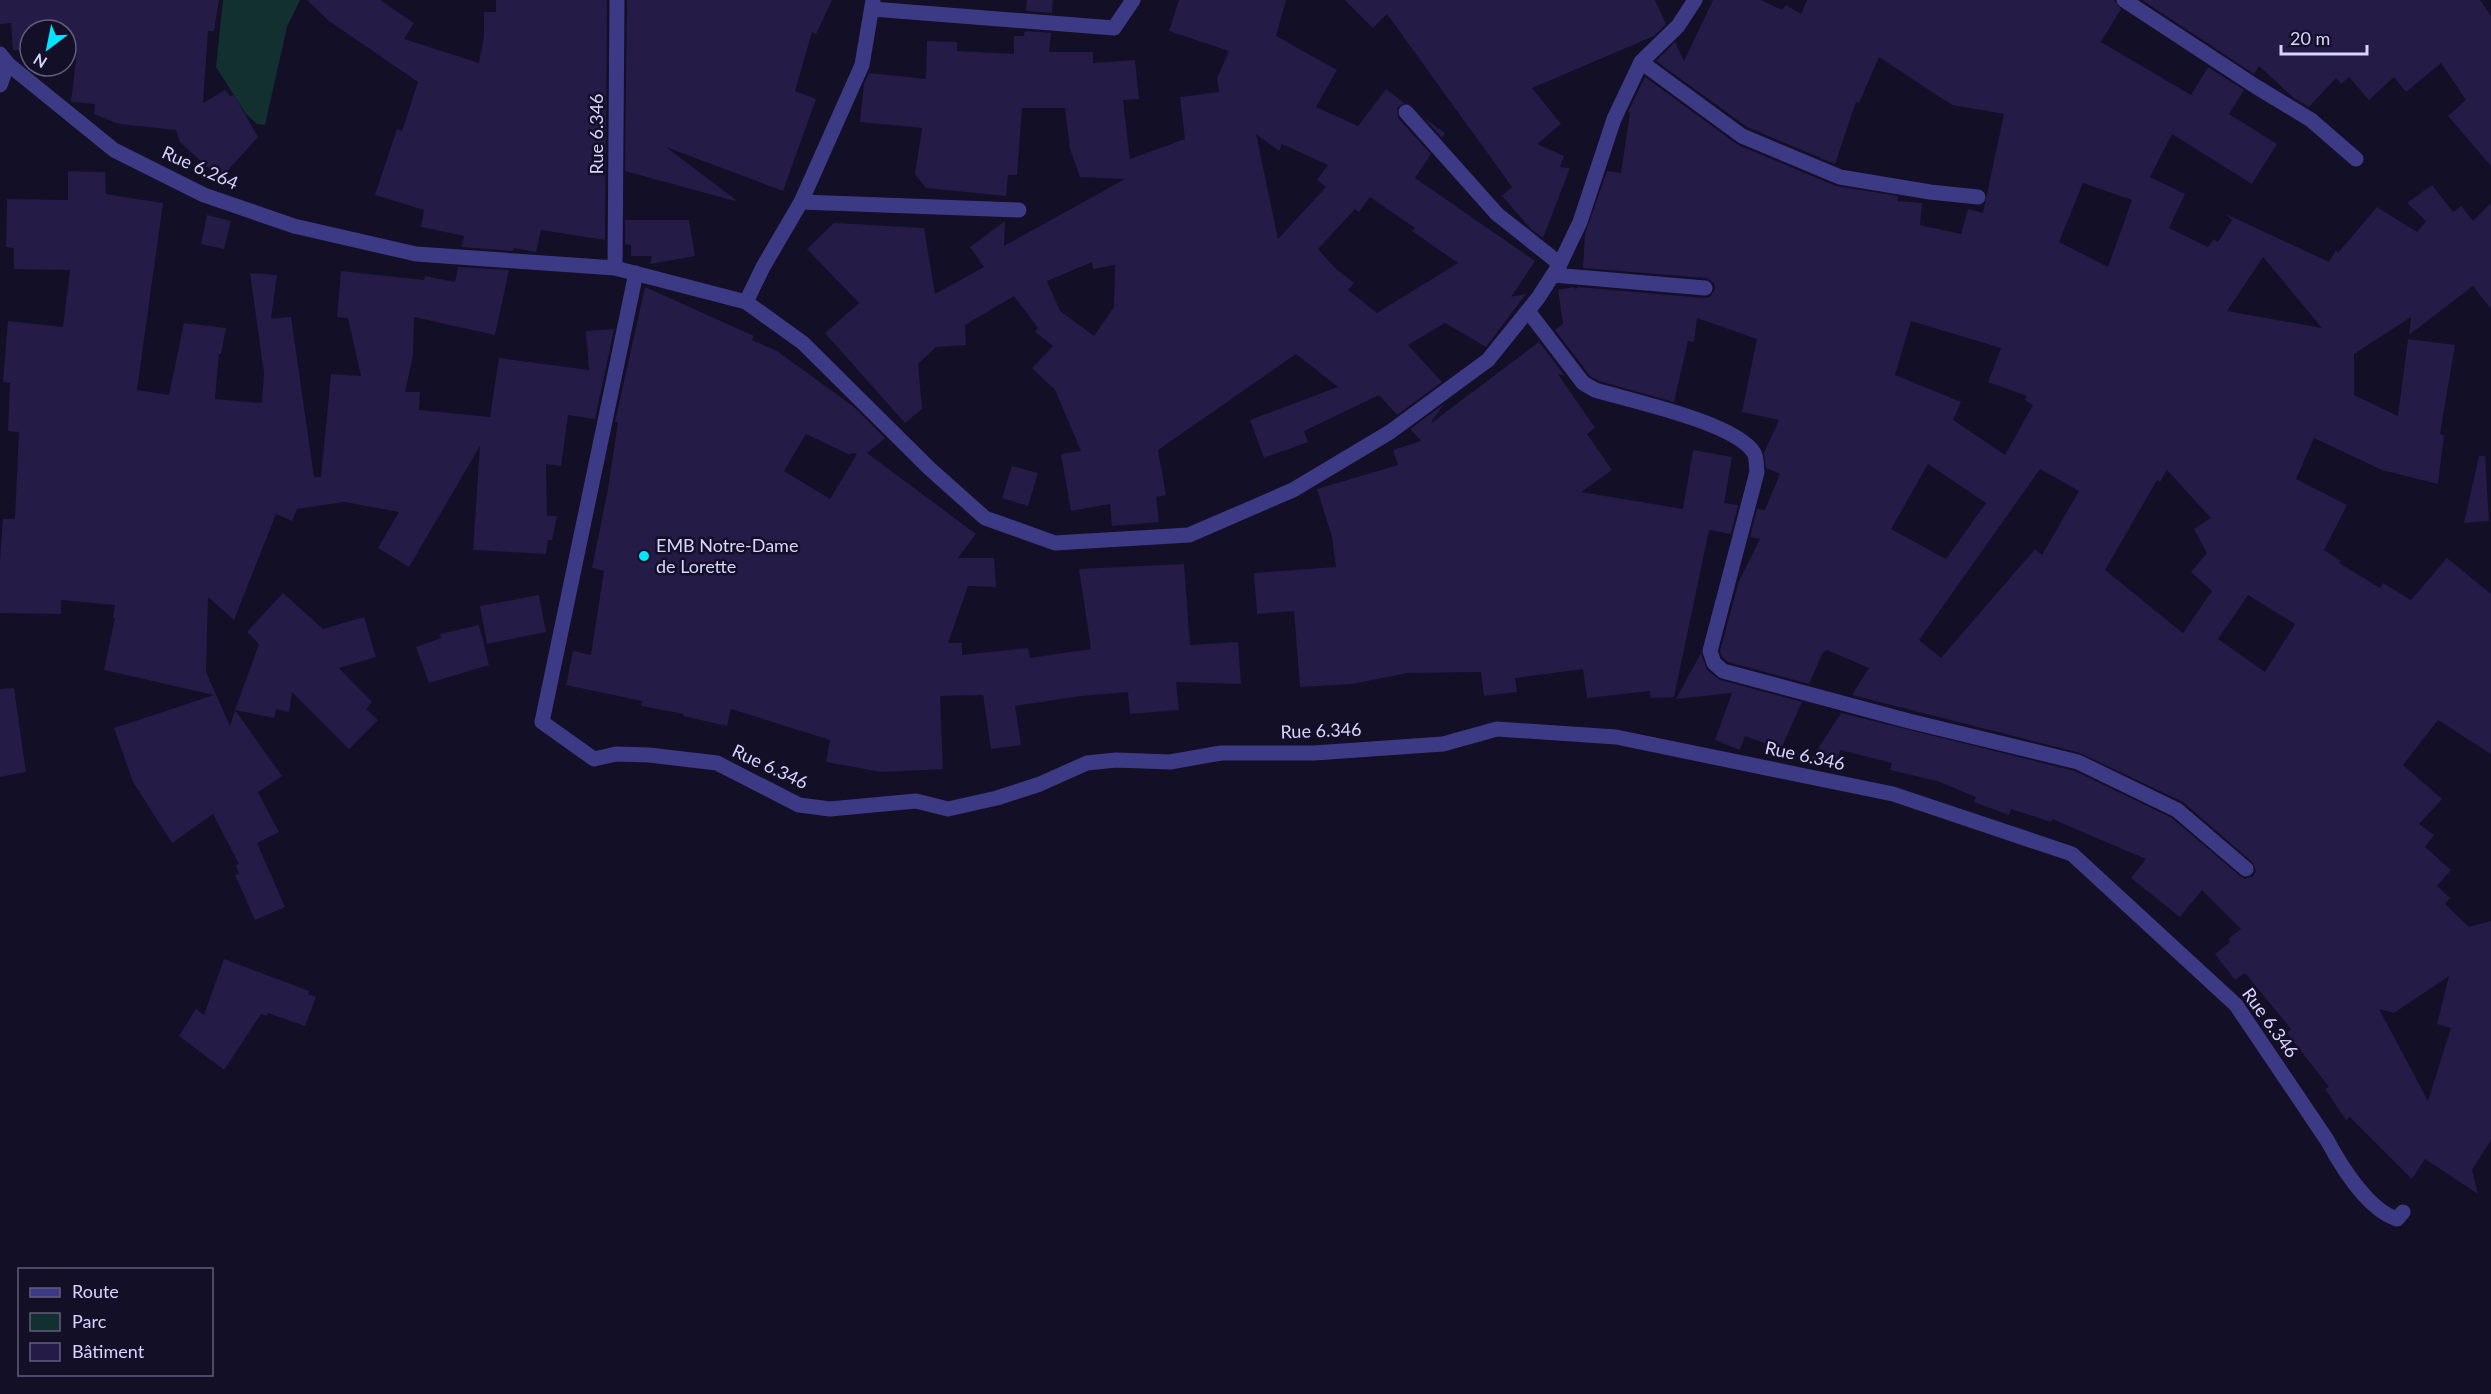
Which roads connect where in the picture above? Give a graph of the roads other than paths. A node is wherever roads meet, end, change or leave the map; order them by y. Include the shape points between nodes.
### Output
1 (617, 0) edge
2 (1133, 0) edge
3 (1695, 0) edge
4 (2124, 0) edge
5 (873, 4) edge
6 (4, 59) edge
7 (1641, 62) junction
8 (0, 85) edge
9 (1406, 112) dead end
10 (2356, 159) dead end
11 (1978, 197) dead end
12 (801, 202) junction
13 (1019, 210) dead end
14 (615, 268) junction
15 (1557, 269) junction
16 (636, 273) junction
17 (1705, 288) dead end
18 (746, 302) junction
19 (1528, 311) junction
20 (2246, 868) dead end
21 (2403, 1212) dead end

1 - 14 street, Rue 6.346
2 - 5 street via 1114,28
3 - 7 street via 1678,27
4 - 10 street via 2311,120
5 - 12 street via 862,65
6 - 8 street
6 - 14 street, Rue 6.264 via 114,150 204,195 294,226 416,254
7 - 11 street via 1742,136 1840,177
7 - 15 street via 1614,119 1580,222
9 - 15 street via 1497,214
12 - 13 street
12 - 18 street
14 - 16 street, Rue 6.264
15 - 17 street
15 - 19 street
16 - 18 street, Rue 6.264
16 - 21 street, Rue 6.346 via 542,722 594,759 616,754 649,755 717,763 799,805 830,809 915,801 948,809 1041,784 1087,763 1170,762 1221,753 1314,753 1443,744 1497,729 1616,737 1893,794 2072,854 2236,1005 2363,1193 2385,1215 2397,1219
18 - 19 street via 803,343 985,518 1054,543 1189,535 1293,490 1390,432 1488,360
19 - 20 street via 1583,382 1595,390 1716,426 1740,438 1756,455 1757,472 1710,651 1714,663 1723,671 2078,762 2177,810

